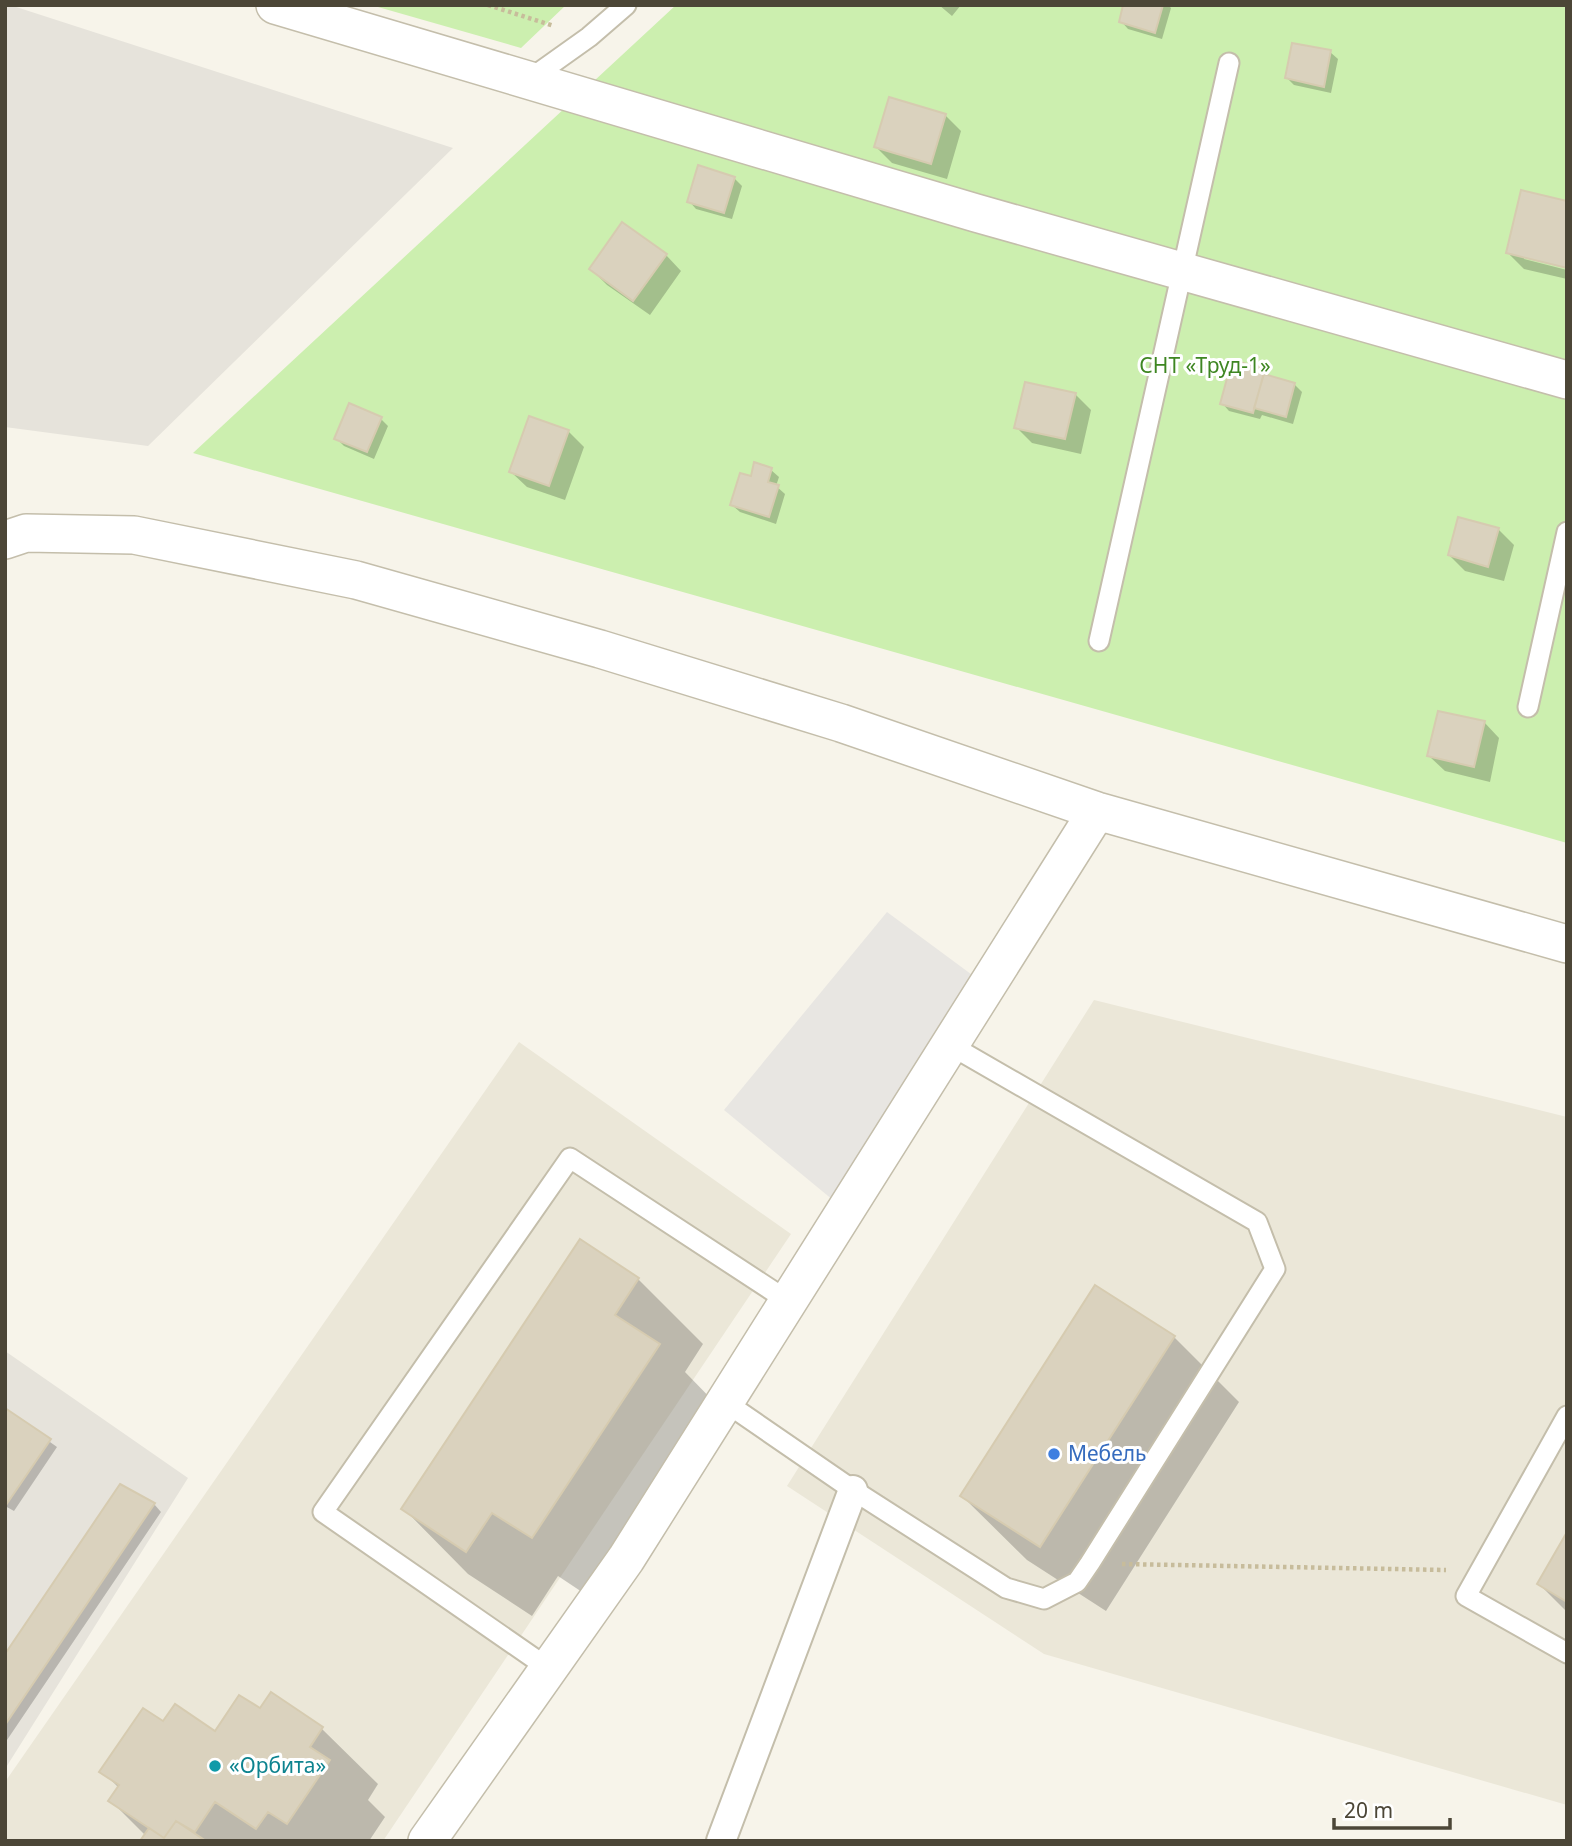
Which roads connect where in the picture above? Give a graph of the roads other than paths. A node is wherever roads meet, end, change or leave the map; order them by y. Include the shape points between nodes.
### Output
1 (275, 5) edge
2 (626, 5) edge
3 (1229, 63) dead end
4 (530, 79) junction
5 (1182, 272) junction
6 (1567, 380) edge
7 (1567, 532) edge
8 (5, 540) edge
9 (1099, 641) dead end
10 (1528, 707) dead end
11 (1097, 811) junction
12 (1567, 944) edge
13 (950, 1045) junction
14 (788, 1301) junction
15 (724, 1402) junction
16 (1567, 1416) edge
17 (852, 1490) junction
18 (1567, 1653) edge
19 (548, 1668) junction
20 (429, 1840) edge
21 (721, 1841) edge

1 - 4 street
2 - 4 lane
3 - 5 lane
4 - 5 street
5 - 6 street
5 - 9 lane
7 - 10 lane
8 - 11 street via 26,533 134,535 356,580 841,723
11 - 12 street
11 - 13 street
13 - 14 street
13 - 17 lane via 1257,1223 1275,1269 1077,1582 1044,1599 1006,1588
14 - 15 street
14 - 19 lane via 570,1158 323,1512
15 - 17 lane
15 - 19 street via 626,1559
16 - 18 lane via 1466,1596
17 - 21 street
19 - 20 street

